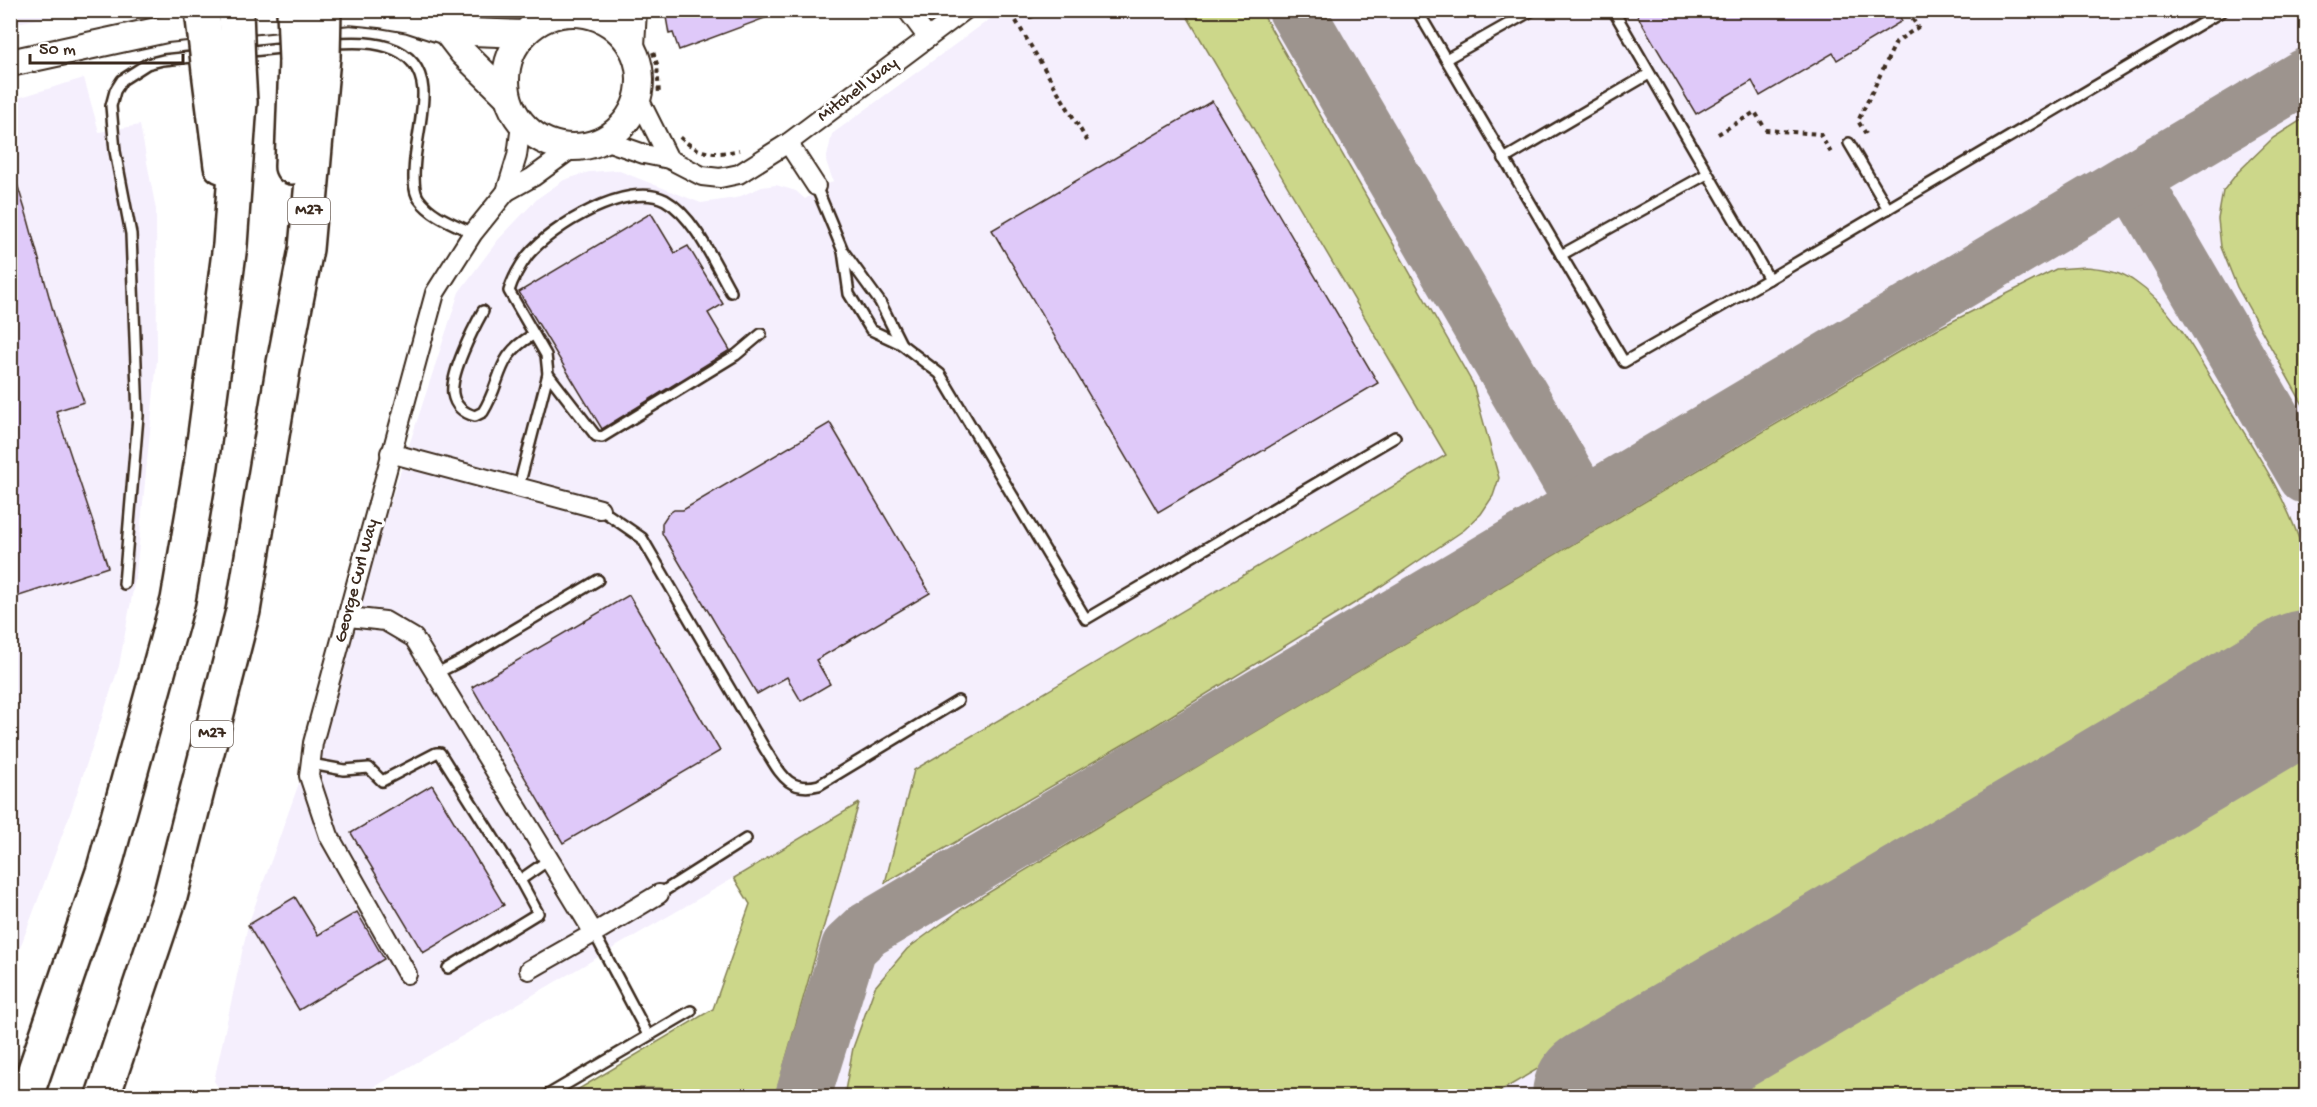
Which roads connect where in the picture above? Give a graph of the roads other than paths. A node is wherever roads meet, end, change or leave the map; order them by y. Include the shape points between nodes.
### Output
1 (202, 10) edge
2 (236, 10) edge
3 (294, 10) edge
4 (324, 10) edge
5 (633, 10) edge
6 (907, 10) edge
7 (965, 10) edge
8 (1417, 10) edge
9 (1533, 10) edge
10 (1612, 10) edge
11 (2224, 10) edge
12 (568, 11) edge
13 (446, 31) junction
14 (523, 34) junction
15 (928, 38) junction
16 (641, 45) junction
17 (309, 52) junction
18 (1446, 59) junction
19 (10, 63) edge
20 (224, 69) junction
21 (1649, 74) junction
22 (507, 96) junction
23 (649, 100) junction
24 (521, 124) junction
25 (604, 140) junction
26 (788, 143) junction
27 (1849, 143) dead end
28 (574, 147) junction
29 (669, 159) junction
30 (1504, 159) junction
31 (1707, 174) junction
32 (816, 186) joint
33 (506, 192) junction
34 (1888, 209) junction
35 (473, 233) junction
36 (843, 251) junction
37 (1561, 255) junction
38 (1769, 279) junction
39 (731, 292) dead end
40 (483, 311) dead end
41 (761, 333) dead end
42 (533, 335) junction
43 (902, 344) junction
44 (548, 374) junction
45 (1395, 437) dead end
46 (390, 453) junction
47 (519, 486) junction
48 (600, 509) joint
49 (598, 580) dead end
50 (124, 584) dead end
51 (349, 617) junction
52 (435, 674) junction
53 (958, 701) dead end
54 (311, 764) junction
55 (746, 839) dead end
56 (549, 860) junction
57 (520, 880) junction
58 (659, 894) joint
59 (594, 933) junction
60 (448, 968) dead end
61 (529, 970) dead end
62 (407, 974) dead end
63 (691, 1011) dead end
64 (648, 1035) junction
65 (26, 1096) edge
66 (103, 1096) edge
67 (546, 1096) edge

1 - 20 highway, bridge
2 - 20 highway, bridge
3 - 17 highway, M27, bridge
4 - 17 highway, M27, bridge
5 - 16 street
6 - 15 street
7 - 15 street, Mitchell Way
8 - 18 lane
9 - 18 lane
10 - 21 lane
11 - 34 lane
12 - 14 street via 551,15
12 - 16 street via 604,20
13 - 14 street
13 - 19 street via 409,19 350,11 166,29
13 - 22 street
14 - 22 street via 511,52 505,73
15 - 26 street, Mitchell Way
16 - 23 street via 638,62
17 - 35 lane via 349,42 382,44 401,52 415,67 423,90 414,174 418,198 437,216
17 - 50 lane via 163,60 130,73 115,91 111,106 115,151 132,234 138,416
17 - 66 highway, M27 via 285,363 243,611 170,897
18 - 30 lane
20 - 65 highway via 240,102 230,245 201,465 178,600 103,872
21 - 30 lane
21 - 31 lane
22 - 24 street
23 - 25 street
23 - 29 street
24 - 28 street via 548,143
24 - 33 street, George Curl Way
25 - 28 street
25 - 29 street, Mitchell Way
26 - 29 street, Mitchell Way via 739,174 720,178 702,176
26 - 32 street
27 - 34 lane
28 - 33 street, George Curl Way
30 - 37 lane
31 - 37 lane
31 - 38 lane
32 - 36 lane
33 - 35 street, George Curl Way
34 - 38 lane
35 - 46 street, George Curl Way via 435,293
36 - 43 lane via 873,292
36 - 43 lane via 849,294 858,310 871,330
37 - 38 lane via 1624,362
39 - 42 lane via 681,213 666,200 651,194 638,195 594,209 557,228 529,254 513,276 509,291
40 - 42 lane via 466,345 453,387 453,397 466,413 475,416 483,412 508,354
41 - 44 lane via 736,355 602,437 596,436
42 - 44 lane via 546,355
43 - 45 lane via 940,374 1086,619
44 - 47 lane
46 - 47 street
46 - 51 street, George Curl Way
47 - 48 street
48 - 53 lane via 642,538 765,749 785,779 795,786 819,785
49 - 52 lane
51 - 52 street via 385,621 414,638
51 - 54 street, George Curl Way
52 - 56 street
54 - 57 lane via 344,770 369,768 382,781 440,753
54 - 62 street, George Curl Way via 309,776 329,836
55 - 58 lane
56 - 57 lane
56 - 59 street
57 - 60 lane via 538,914
58 - 59 street
59 - 61 street
59 - 64 lane
63 - 64 lane
64 - 67 lane

